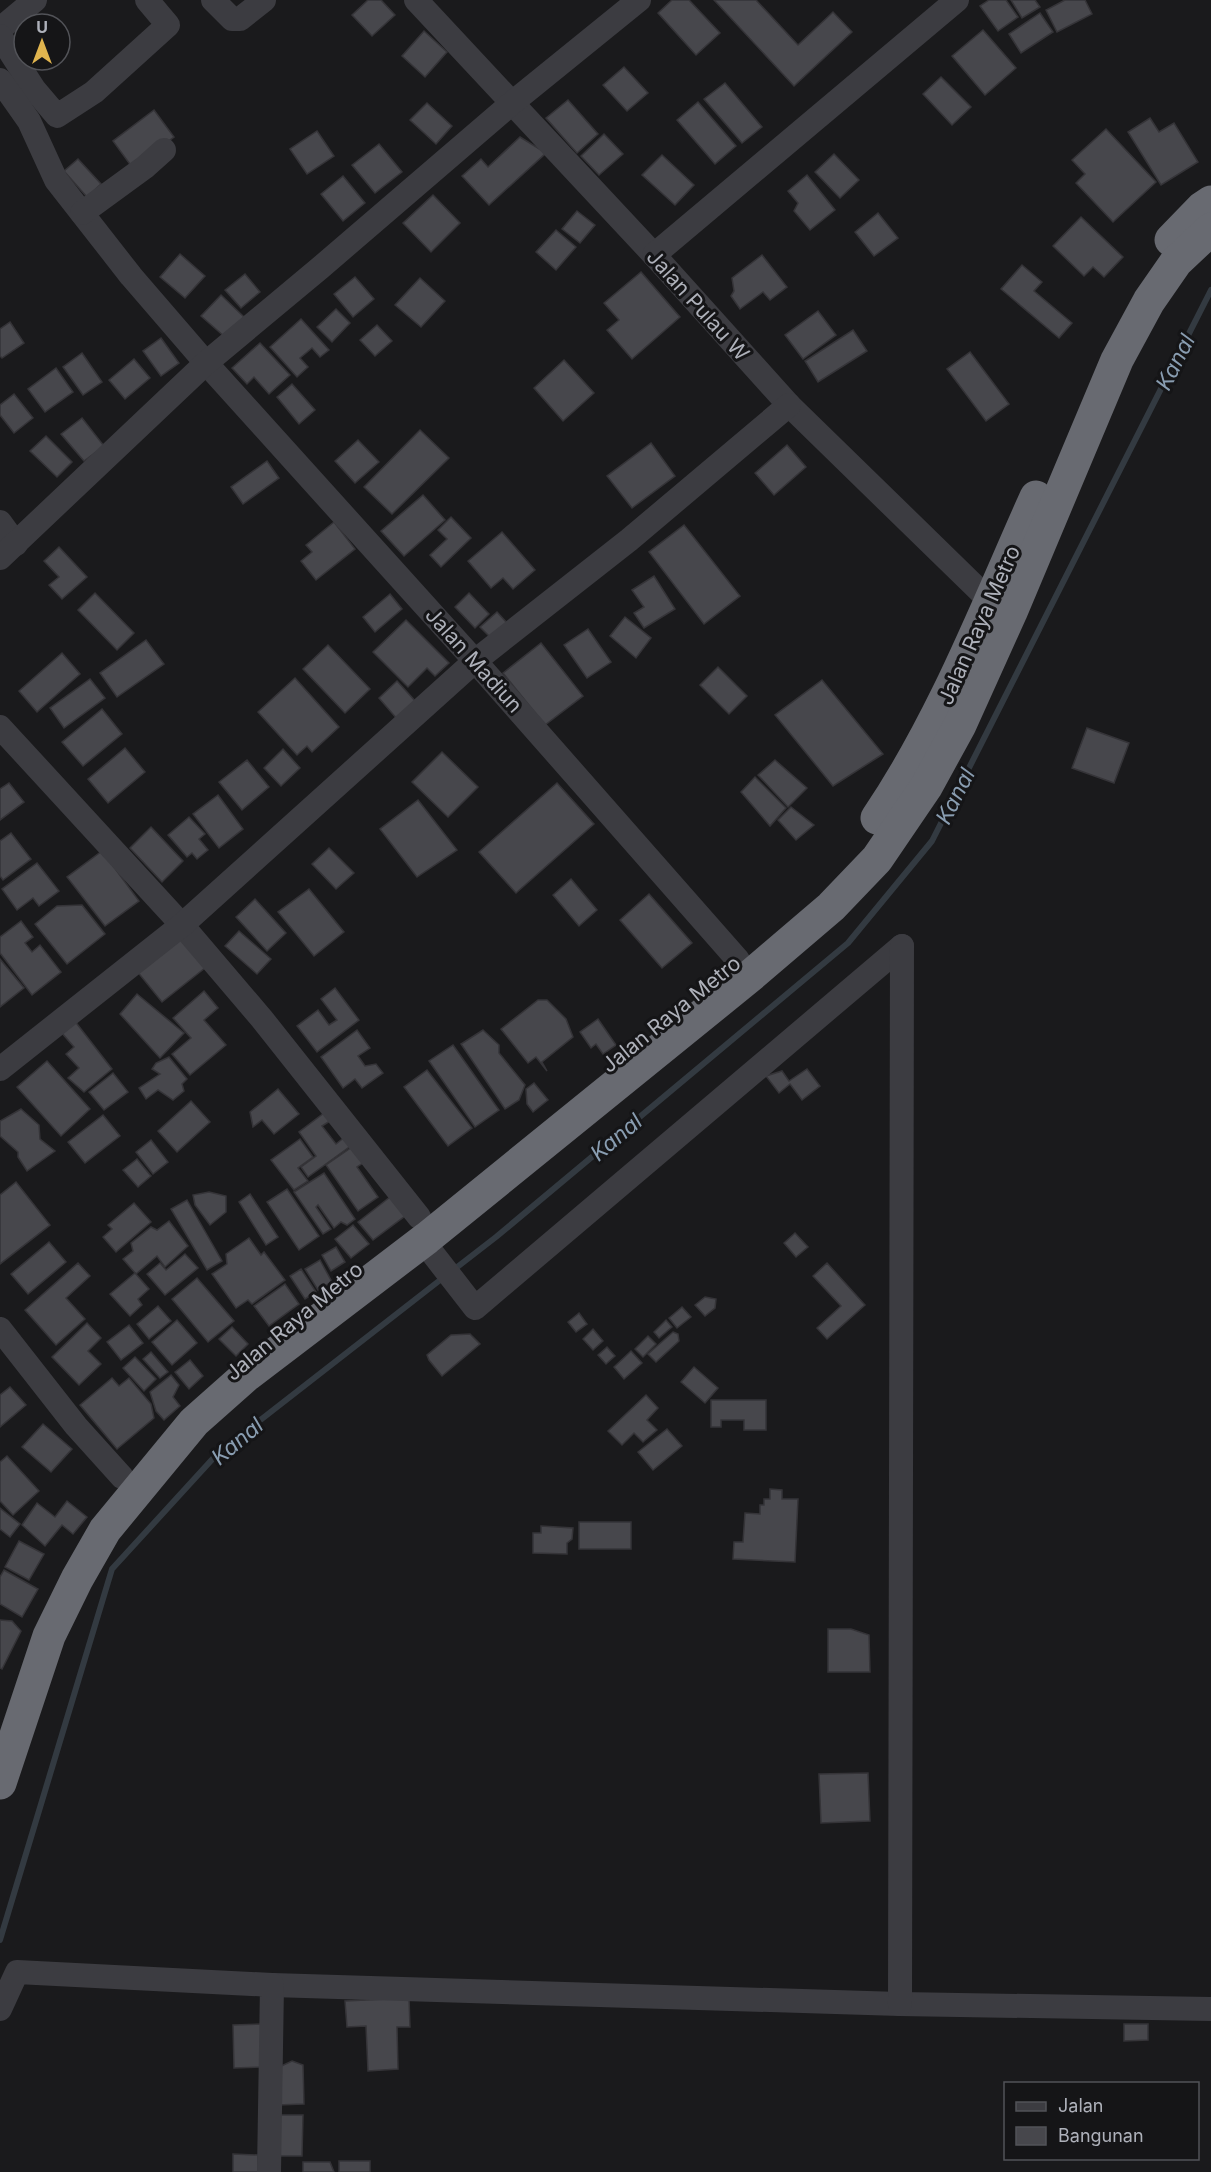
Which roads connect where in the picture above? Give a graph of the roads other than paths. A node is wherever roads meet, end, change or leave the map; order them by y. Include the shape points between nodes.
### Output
1 (35, 0) edge
2 (147, 0) edge
3 (213, 0) edge
4 (264, 0) edge
5 (416, 0) edge
6 (639, 0) edge
7 (957, 0) edge
8 (0, 29) edge
9 (0, 36) edge
10 (0, 80) edge
11 (512, 103) junction
12 (164, 150) dead end
13 (1211, 202) edge
14 (82, 213) junction
15 (1211, 229) edge
16 (654, 255) junction
17 (206, 363) junction
18 (789, 405) junction
19 (1049, 495) junction
20 (0, 522) edge
21 (8, 551) edge
22 (1000, 606) junction
23 (475, 661) junction
24 (0, 727) edge
25 (182, 925) junction
26 (738, 960) junction
27 (0, 1069) edge
28 (421, 1229) junction
29 (0, 1329) edge
30 (123, 1477) junction
31 (0, 1718) edge
32 (0, 1783) edge
33 (272, 1985) junction
34 (900, 2004) junction
35 (0, 2009) edge
36 (1211, 2009) edge
37 (269, 2172) edge

1 - 8 street
2 - 9 street via 168,25 94,92 57,116 34,89
3 - 4 street via 232,19 240,19
5 - 11 street, Jalan Pulau W
6 - 11 street
7 - 16 street
10 - 14 street, Jalan Madiun via 29,121 56,180
11 - 16 street, Jalan Pulau W
11 - 17 street
12 - 14 street
13 - 19 highway via 1161,250 1132,294 1100,353
14 - 17 street, Jalan Madiun
15 - 19 highway via 1176,262 1149,301
16 - 18 street, Jalan Pulau W
17 - 21 street
17 - 23 street, Jalan Madiun
18 - 22 street, Jalan Pulau W
18 - 23 street via 629,540
19 - 22 highway
20 - 21 street
22 - 26 highway, Jalan Raya Metro via 902,782 858,847 818,891
22 - 28 highway via 960,725 926,788 877,859 831,907 749,977
23 - 25 street
23 - 26 street, Jalan Madiun
24 - 25 street
25 - 27 street
25 - 28 street via 262,1019
26 - 28 highway, Jalan Raya Metro
28 - 30 highway, Jalan Raya Metro via 244,1361 185,1412
28 - 32 highway via 203,1414 105,1530 49,1636
28 - 34 street via 475,1308 902,946
29 - 30 street via 76,1426
30 - 31 highway, Jalan Raya Metro via 87,1522 55,1574 27,1636
33 - 34 street
33 - 35 street via 16,1972
33 - 37 street
34 - 36 street

